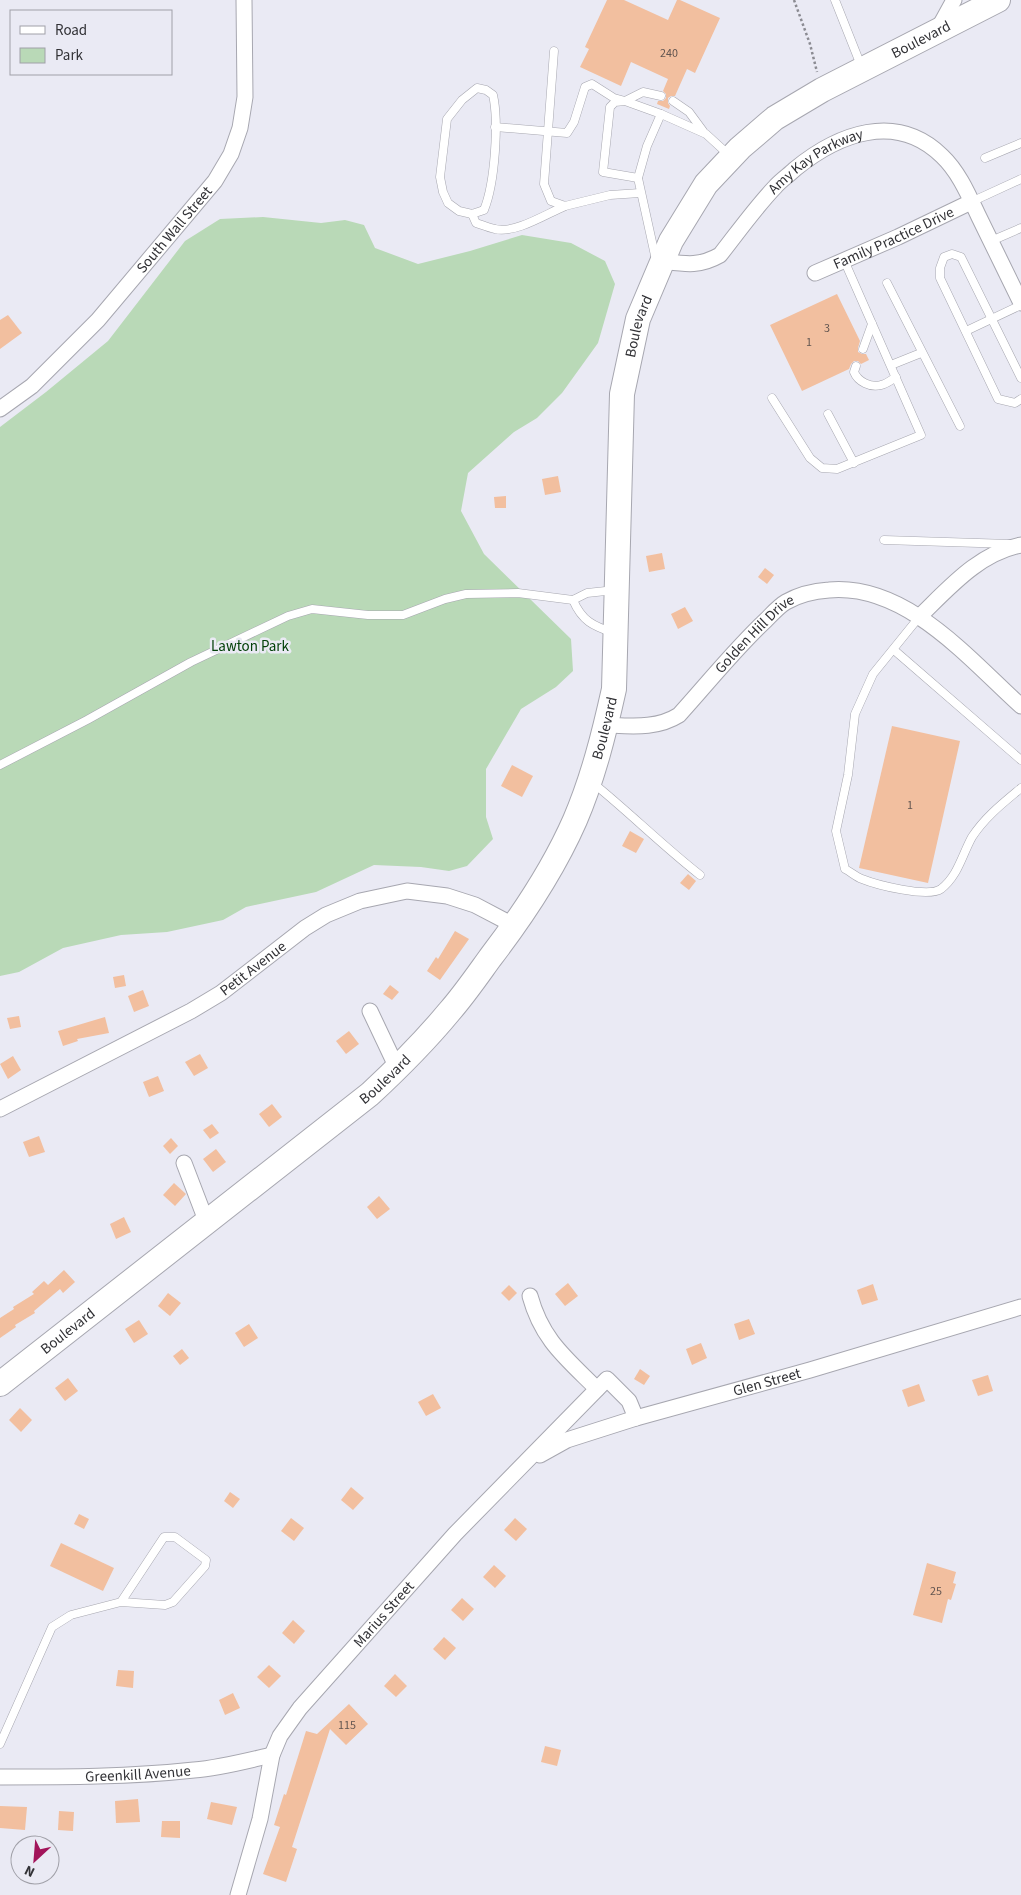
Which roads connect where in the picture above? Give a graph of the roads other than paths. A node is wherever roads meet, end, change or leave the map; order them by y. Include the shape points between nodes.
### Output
1 (244, 0) edge
2 (835, 0) edge
3 (954, 0) edge
4 (998, 0) edge
5 (937, 30) junction
6 (554, 51) dead end
7 (862, 69) junction
8 (661, 96) dead end
9 (625, 101) junction
10 (673, 101) dead end
11 (661, 114) junction
12 (495, 128) junction
13 (548, 132) junction
14 (706, 134) junction
15 (1021, 143) edge
16 (731, 158) junction
17 (985, 158) dead end
18 (638, 178) junction
19 (1021, 179) edge
20 (640, 193) junction
21 (971, 202) junction
22 (565, 206) junction
23 (472, 214) junction
24 (1021, 228) edge
25 (991, 241) junction
26 (844, 260) junction
27 (660, 265) junction
28 (815, 273) dead end
29 (887, 282) dead end
30 (1021, 304) edge
31 (992, 319) junction
32 (872, 324) junction
33 (966, 331) junction
34 (863, 349) dead end
35 (921, 353) junction
36 (890, 365) junction
37 (856, 366) dead end
38 (896, 377) junction
39 (1021, 378) edge
40 (772, 398) dead end
41 (1021, 399) edge
42 (0, 409) edge
43 (828, 414) dead end
44 (960, 426) dead end
45 (854, 463) junction
46 (884, 540) dead end
47 (1020, 545) edge
48 (617, 590) junction
49 (573, 600) junction
50 (920, 616) junction
51 (615, 634) junction
52 (894, 650) junction
53 (1021, 706) edge
54 (606, 725) junction
55 (1021, 760) edge
56 (0, 764) edge
57 (590, 780) junction
58 (1021, 788) edge
59 (700, 875) dead end
60 (515, 926) junction
61 (370, 1011) dead end
62 (398, 1068) junction
63 (0, 1109) edge
64 (184, 1163) dead end
65 (207, 1223) junction
66 (530, 1296) dead end
67 (1021, 1307) edge
68 (0, 1384) edge
69 (602, 1384) junction
70 (636, 1418) junction
71 (518, 1470) junction
72 (121, 1602) junction
73 (0, 1744) edge
74 (272, 1755) junction
75 (0, 1777) edge
76 (238, 1895) edge

1 - 42 street, South Wall Street via 245,97 240,128 231,154 215,181 98,320 32,386
2 - 7 lane
3 - 5 street
4 - 5 main road, Boulevard
5 - 7 main road, Boulevard
6 - 13 lane
7 - 16 main road, Boulevard via 775,118
8 - 9 lane via 642,92
9 - 11 lane
9 - 13 lane via 592,84 585,87 574,122 567,133
9 - 18 lane via 614,102 610,107 604,172
10 - 14 lane via 689,112
11 - 14 lane
11 - 18 lane
12 - 13 lane
12 - 23 lane via 489,197 484,210
12 - 23 lane via 493,95 476,88 446,119 440,177 443,192 448,203
13 - 22 lane via 544,184 551,201
14 - 16 lane
15 - 17 lane
16 - 27 main road, Boulevard via 706,184
18 - 20 lane
19 - 21 lane
20 - 22 lane via 610,194
20 - 27 lane
21 - 25 street, Amy Kay Parkway
21 - 26 street, Family Practice Drive
21 - 27 street, Amy Kay Parkway via 960,179 943,156 926,144 902,133 856,134 811,156 776,186 720,255 708,262
22 - 23 lane via 514,229 504,230 476,223
24 - 25 lane
25 - 30 street, Amy Kay Parkway
26 - 28 street, Family Practice Drive
26 - 32 lane
27 - 48 main road, Boulevard via 638,319 622,394
29 - 35 lane
30 - 31 lane
31 - 33 lane
31 - 33 lane via 961,257 952,254 944,257 940,278
31 - 39 lane
32 - 34 lane
32 - 36 lane
33 - 41 lane via 998,399 1015,403
35 - 36 lane
35 - 44 lane
36 - 38 lane
37 - 38 lane via 856,378 871,385 885,384
38 - 45 lane via 921,435
40 - 45 lane via 810,458 822,468 836,470
43 - 45 lane
46 - 47 lane
47 - 50 street via 997,552 961,576
48 - 49 lane via 587,593
48 - 51 main road, Boulevard
49 - 51 lane via 578,613 594,626
49 - 56 lane via 518,593 466,594 403,614 368,615 312,609 288,616 191,662
50 - 52 lane
50 - 53 street, Golden Hill Drive
50 - 54 street, Golden Hill Drive via 868,592 810,592 785,602 752,632 679,715 670,721 652,726
51 - 54 main road, Boulevard via 614,689
52 - 55 lane
52 - 58 lane via 872,674 855,714 848,774 836,831 845,869 860,879 894,887 921,893 939,891 952,879 973,836 992,811
54 - 57 main road, Boulevard
57 - 59 lane
57 - 60 main road, Boulevard via 575,820 541,886
60 - 62 main road, Boulevard via 450,1012
60 - 63 street, Petit Avenue via 475,905 447,896 407,891 360,901 305,928 192,1012
61 - 62 street
62 - 65 main road, Boulevard via 370,1094
64 - 65 street
65 - 68 main road, Boulevard
66 - 69 street via 536,1317 548,1338
67 - 70 street, Glen Street
69 - 70 street via 629,1401
69 - 71 street, Marius Street
70 - 71 street, Glen Street via 567,1440
71 - 74 street, Marius Street via 455,1534 300,1708 280,1736
72 - 72 lane via 166,1605 174,1602 205,1566 206,1560 175,1537 164,1537
72 - 73 lane via 71,1615 52,1627
74 - 75 street, Greenkill Avenue via 194,1770 90,1777
74 - 76 street, Marius Street via 260,1819

